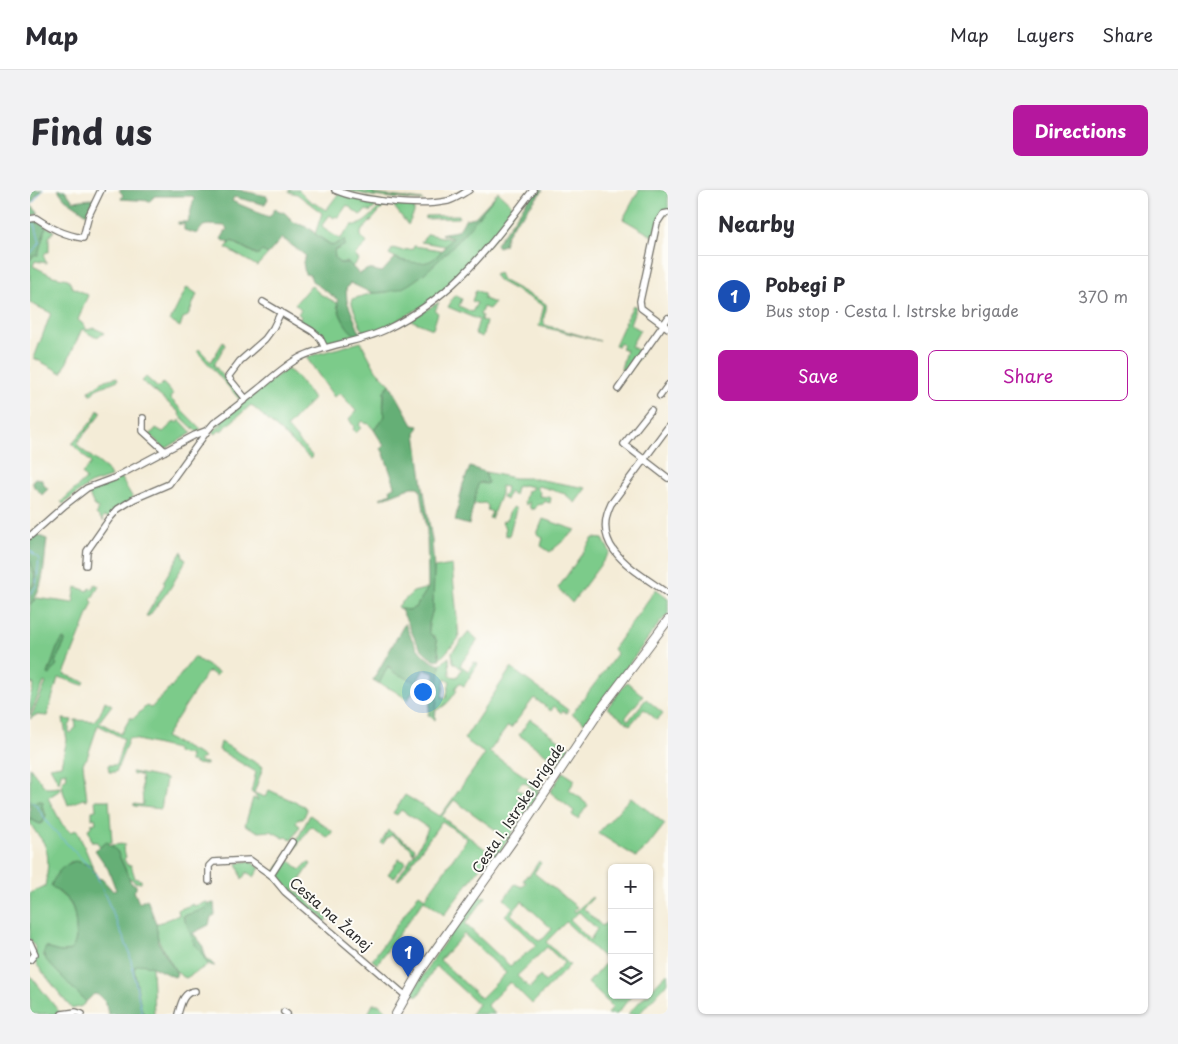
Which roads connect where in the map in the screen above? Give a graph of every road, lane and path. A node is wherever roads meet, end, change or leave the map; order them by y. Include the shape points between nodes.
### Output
1 (101, 190) edge
2 (335, 190) edge
3 (469, 190) edge
4 (533, 190) edge
5 (668, 213) edge
6 (30, 219) edge
7 (263, 302) dead end
8 (281, 312) junction
9 (668, 318) edge
10 (666, 327) edge
11 (324, 348) junction
12 (668, 385) edge
13 (618, 389) dead end
14 (660, 396) dead end
15 (246, 399) junction
16 (651, 410) dead end
17 (143, 418) dead end
18 (668, 427) edge
19 (208, 430) junction
20 (165, 451) junction
21 (643, 459) junction
22 (668, 478) edge
23 (30, 536) edge
24 (86, 565) dead end
25 (668, 594) edge
26 (668, 620) edge
27 (292, 842) dead end
28 (271, 875) junction
29 (209, 880) dead end
30 (30, 943) edge
31 (30, 960) edge
32 (195, 991) dead end
33 (406, 996) junction
34 (62, 1014) edge
35 (82, 1014) edge
36 (178, 1014) edge
37 (396, 1014) edge

1 - 6 street via 83,238 66,235 36,218
2 - 3 street via 373,199 414,203 448,201
4 - 11 street via 472,267 430,304 385,330 355,342
5 - 10 street via 663,214 658,223 640,301 641,308
7 - 8 street
8 - 11 street via 312,331
8 - 15 street via 265,340 240,361 228,377
9 - 10 street
10 - 13 street
11 - 15 street via 298,358
12 - 14 street
15 - 19 street
16 - 21 street via 624,444
17 - 20 street via 143,431
18 - 21 street
19 - 20 street
19 - 24 street via 169,484 118,509 87,551
20 - 23 street via 114,478 87,488
21 - 22 street
21 - 25 street via 606,514 606,537 618,557
26 - 33 street, Cesta I. Istrske brigade via 601,709
27 - 28 street, Cesta na Žanej
28 - 29 street via 250,860 213,862 209,866
28 - 33 street, Cesta na Žanej via 285,892
30 - 31 street via 35,954
32 - 36 street via 184,996
33 - 37 street, Cesta I. Istrske brigade
34 - 35 street

